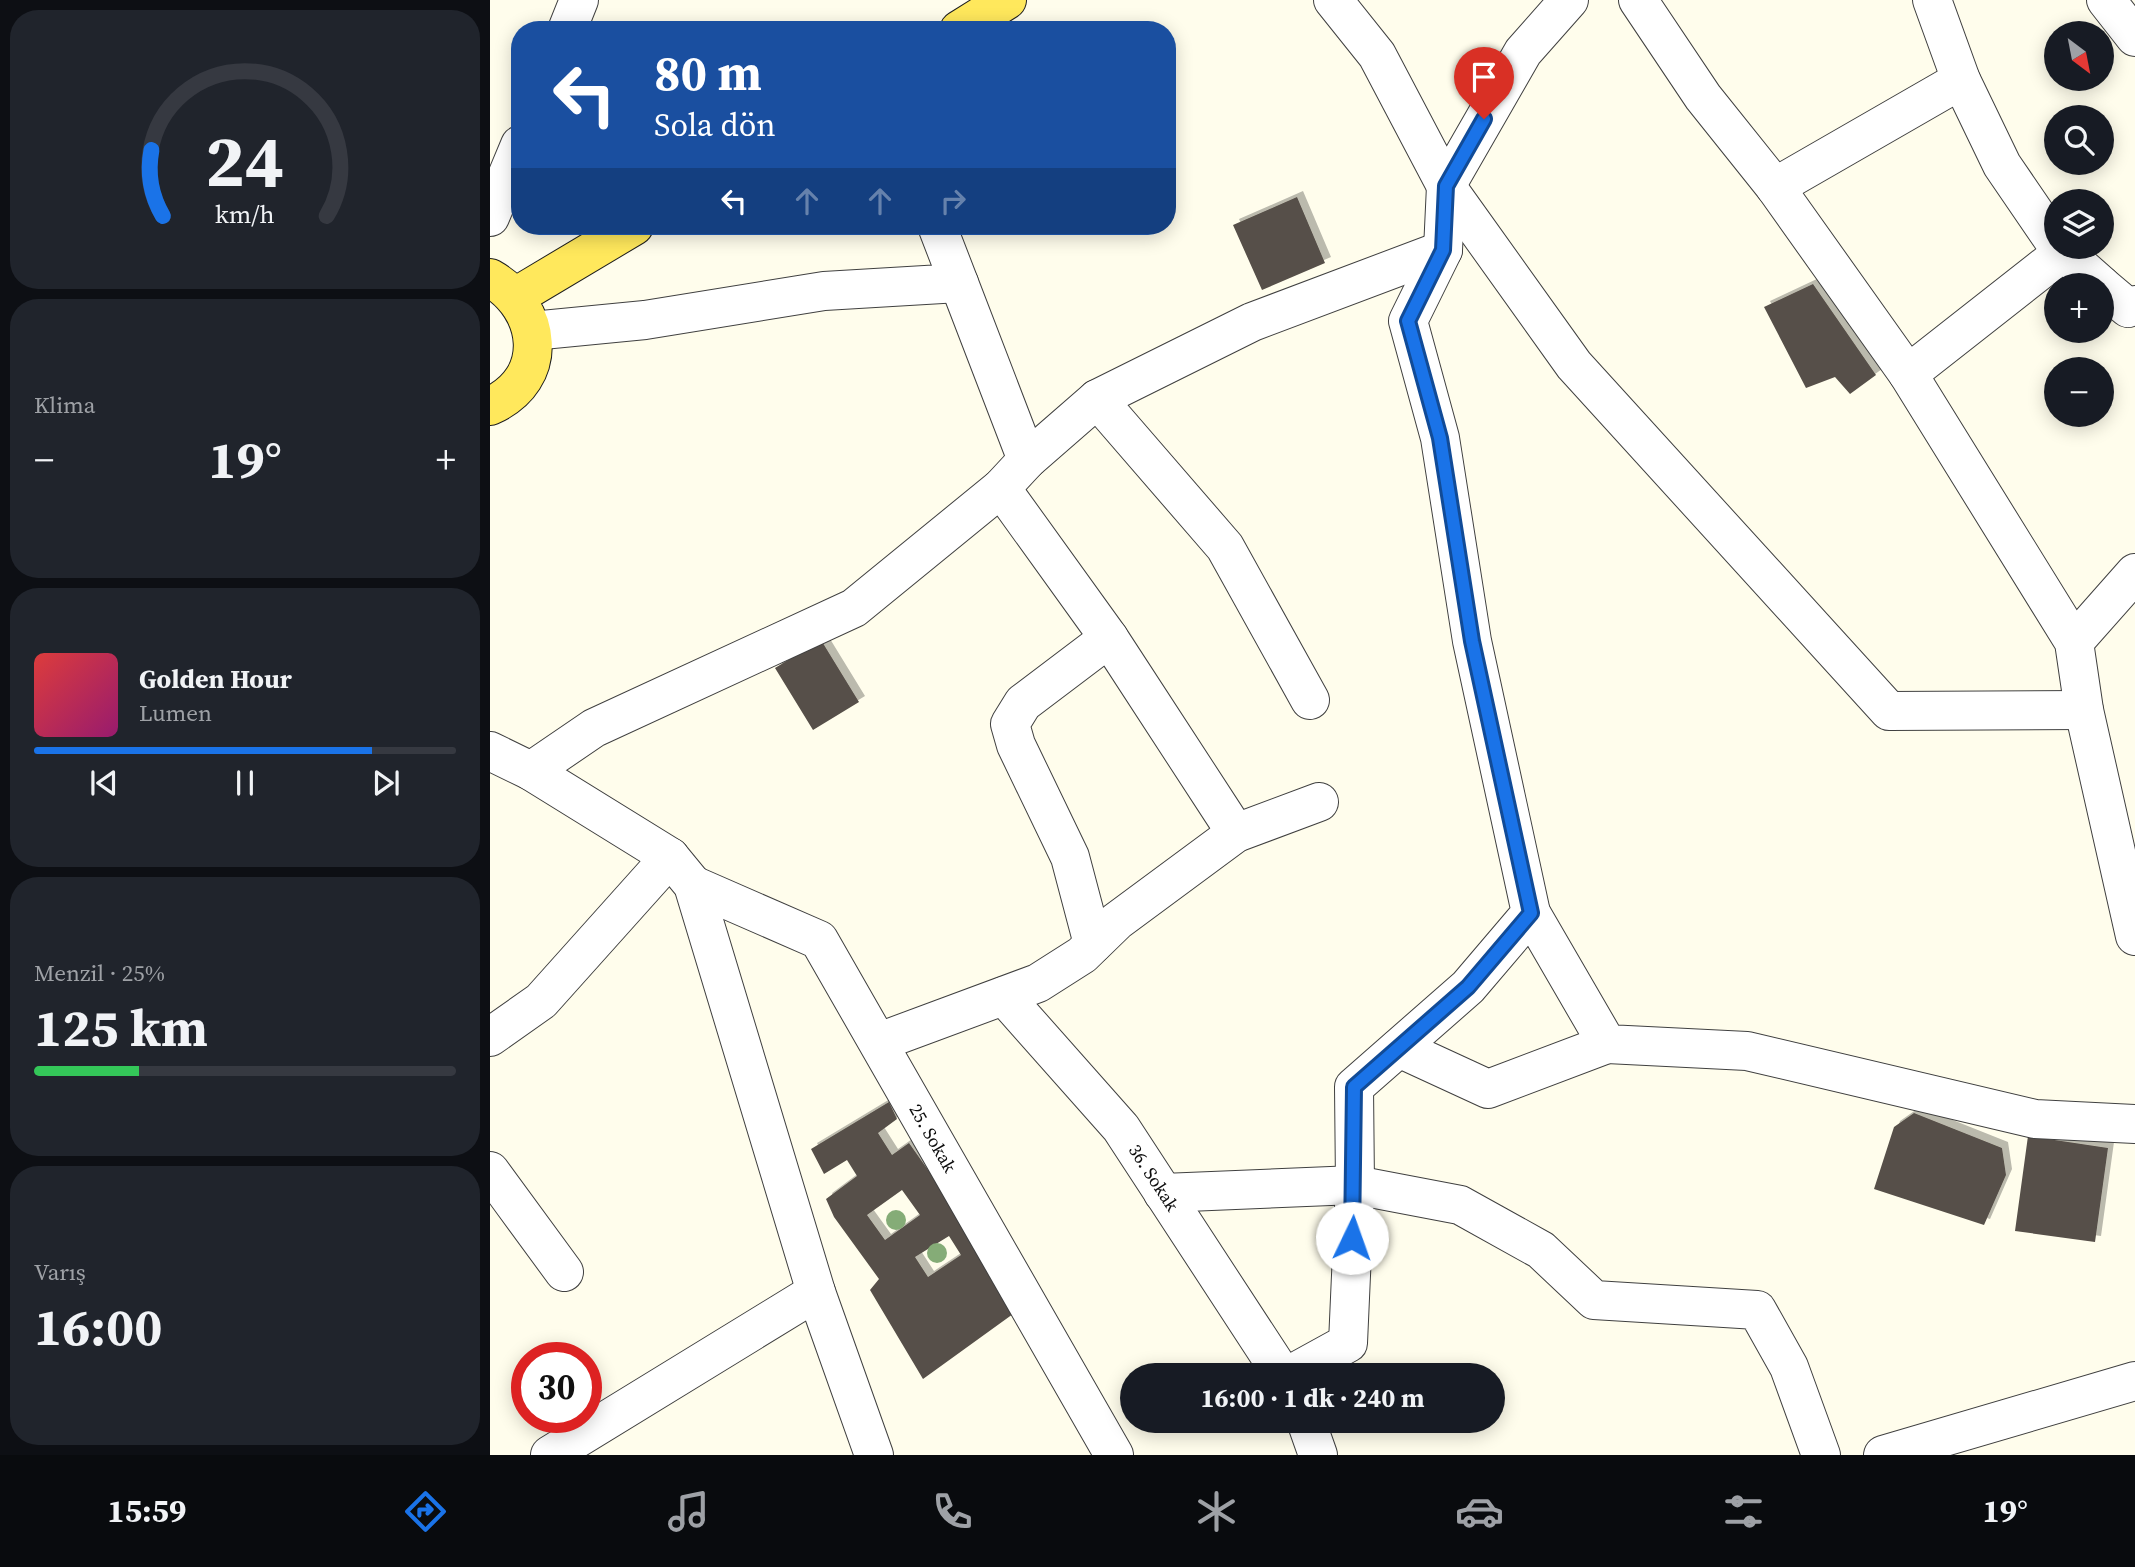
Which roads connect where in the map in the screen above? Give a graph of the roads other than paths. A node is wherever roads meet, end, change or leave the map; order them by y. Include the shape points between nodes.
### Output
1 (579, 0) edge
2 (1007, 0) edge
3 (1333, 0) edge
4 (1569, 0) edge
5 (1638, 0) edge
6 (1931, 0) edge
7 (2106, 0) edge
8 (571, 21) edge
9 (973, 21) edge
10 (2135, 37) edge
11 (1961, 80) junction
12 (511, 167) edge
13 (1446, 186) junction
14 (1775, 187) junction
15 (490, 217) edge
16 (2044, 227) edge
17 (615, 235) edge
18 (940, 235) edge
19 (1443, 250) junction
20 (2046, 259) edge
21 (2071, 259) edge
22 (2087, 273) edge
23 (959, 283) junction
24 (503, 287) edge
25 (2114, 296) edge
26 (2135, 305) edge
27 (532, 331) junction
28 (1908, 374) junction
29 (1097, 400) junction
30 (490, 406) edge
31 (1027, 460) junction
32 (1001, 488) junction
33 (2135, 573) edge
34 (1109, 638) junction
35 (2074, 642) junction
36 (1310, 701) dead end
37 (2084, 710) junction
38 (490, 751) edge
39 (531, 771) junction
40 (1319, 802) dead end
41 (1236, 833) junction
42 (682, 871) junction
43 (1531, 913) junction
44 (2135, 933) edge
45 (1093, 944) junction
46 (1004, 996) junction
47 (490, 1037) edge
48 (880, 1041) junction
49 (1607, 1044) junction
50 (1399, 1048) junction
51 (2135, 1124) edge
52 (490, 1171) edge
53 (1355, 1185) junction
54 (1163, 1193) junction
55 (564, 1272) dead end
56 (816, 1292) junction
57 (1277, 1363) edge
58 (1310, 1363) edge
59 (2135, 1381) edge
60 (1310, 1433) edge
61 (871, 1454) edge
62 (550, 1455) edge
63 (1114, 1455) edge
64 (1318, 1455) edge
65 (1821, 1455) edge
66 (1883, 1455) edge

1 - 8 street
2 - 9 main road
3 - 13 street via 1377,55
4 - 13 street via 1523,52
5 - 14 street via 1703,97
6 - 11 street
7 - 10 street
11 - 14 street
11 - 16 street via 2001,165
12 - 15 street
13 - 19 street
13 - 37 street via 1574,365 1889,711
14 - 28 street
17 - 24 main road
18 - 23 street
19 - 29 street via 1251,322
19 - 43 street via 1408,321 1440,438 1472,641
20 - 28 street
21 - 22 street
23 - 27 street via 824,291 645,320
23 - 31 street
24 - 27 main road via 522,304
25 - 26 street via 2127,307
27 - 30 main road via 529,367 518,386
28 - 35 street
29 - 31 street
29 - 36 street via 1225,547
31 - 32 street
32 - 34 street
32 - 39 street via 854,608 594,729
33 - 35 street
34 - 41 street
34 - 45 street via 1024,703 1010,724 1070,857
35 - 37 street
37 - 44 street
38 - 39 street, 25. Sokak
39 - 42 street, 25. Sokak
40 - 41 street
41 - 45 street
42 - 47 street via 541,1000
42 - 48 street, 25. Sokak via 819,940
42 - 56 street
43 - 49 street
43 - 50 street via 1468,987
45 - 46 street via 1038,983
46 - 48 street
46 - 54 street, 36. Sokak via 1121,1128
48 - 63 street, 25. Sokak
49 - 50 street via 1488,1089
49 - 51 street via 1747,1051 2035,1119
50 - 53 street via 1354,1087
52 - 55 street
53 - 54 street
53 - 58 street via 1348,1343
53 - 65 street via 1460,1205 1541,1250 1594,1300 1756,1310 1789,1367
54 - 57 street, 36. Sokak
56 - 61 street
56 - 62 street
59 - 66 street
60 - 64 street

